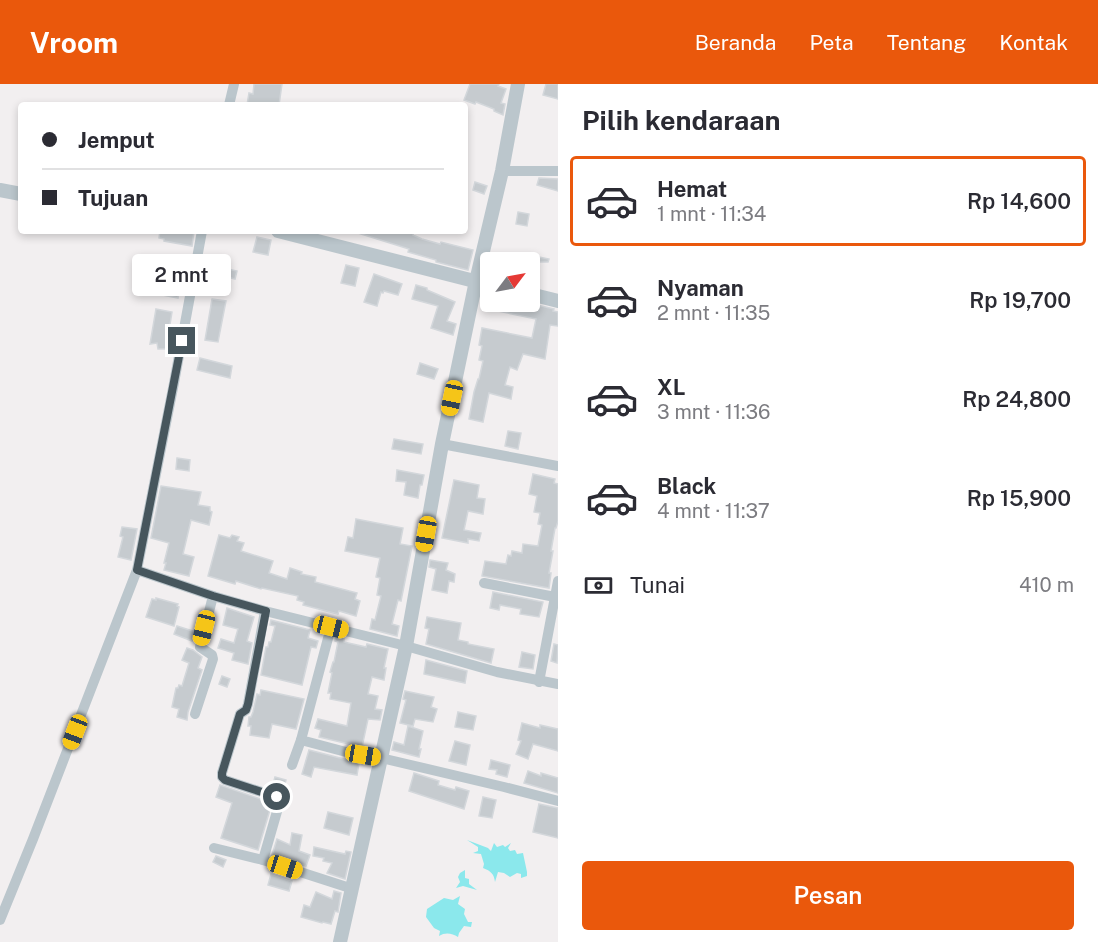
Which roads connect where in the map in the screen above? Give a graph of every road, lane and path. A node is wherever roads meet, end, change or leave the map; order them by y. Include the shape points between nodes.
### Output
1 (234, 84) edge
2 (518, 84) edge
3 (230, 102) edge
4 (502, 171) junction
5 (558, 171) edge
6 (0, 190) edge
7 (18, 193) edge
8 (201, 234) edge
9 (290, 234) edge
10 (476, 281) junction
11 (480, 282) edge
12 (540, 296) edge
13 (558, 301) edge
14 (442, 444) junction
15 (558, 466) edge
16 (137, 570) junction
17 (558, 581) edge
18 (484, 583) dead end
19 (213, 596) junction
20 (555, 597) junction
21 (266, 611) junction
22 (331, 627) junction
23 (406, 646) junction
24 (539, 682) junction
25 (558, 684) edge
26 (195, 714) dead end
27 (301, 740) junction
28 (381, 758) junction
29 (292, 765) dead end
30 (558, 801) edge
31 (214, 848) dead end
32 (263, 860) junction
33 (353, 889) junction
34 (0, 920) edge
35 (340, 942) edge

1 - 3 street
2 - 4 street
4 - 5 street
4 - 10 street
6 - 7 street
8 - 16 street
9 - 10 street
10 - 11 street
10 - 14 street
12 - 13 street
14 - 15 street
14 - 23 street
16 - 19 street
16 - 34 street
17 - 20 street
18 - 20 street
19 - 21 street
19 - 26 street via 200,647 213,659
20 - 24 street
21 - 22 street
21 - 32 street via 248,704 240,714 222,773 225,780 280,798
22 - 23 street
22 - 27 street
23 - 24 street
23 - 28 street
24 - 25 street
27 - 28 street
27 - 29 street
28 - 30 street
28 - 33 street
31 - 32 street
32 - 33 street
33 - 35 street

